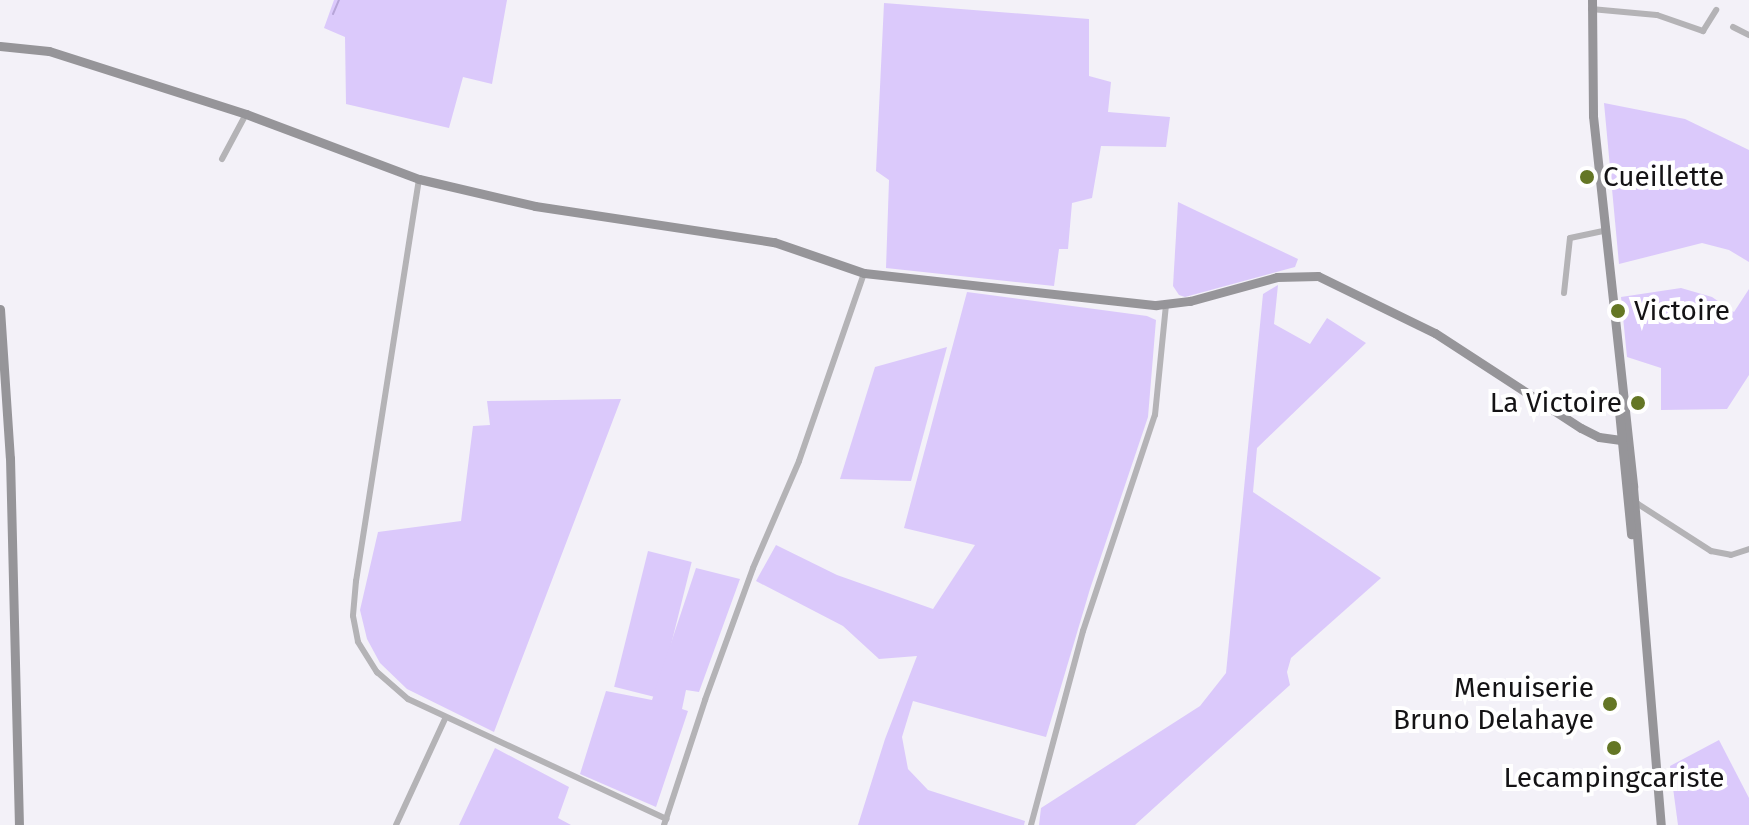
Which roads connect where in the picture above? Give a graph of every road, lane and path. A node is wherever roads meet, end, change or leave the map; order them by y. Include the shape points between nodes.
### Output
1 (1592, 4) edge
2 (1716, 10) dead end
3 (1733, 27) dead end
4 (1749, 35) edge
5 (0, 46) edge
6 (246, 114) junction
7 (222, 159) dead end
8 (419, 179) junction
9 (1604, 231) junction
10 (864, 273) junction
11 (1564, 293) dead end
12 (1166, 304) junction
13 (0, 309) edge
14 (1617, 362) junction
15 (1627, 431) junction
16 (1621, 440) junction
17 (1628, 473) junction
18 (1632, 508) junction
19 (1749, 549) edge
20 (445, 719) junction
21 (665, 822) edge
22 (19, 825) edge
23 (396, 825) edge
24 (1031, 825) edge
25 (1661, 825) edge

1 - 2 street via 1657,15 1703,31
1 - 9 street via 1593,116
3 - 4 street
5 - 6 street via 49,51
6 - 7 street
6 - 8 street
8 - 10 street via 550,208 774,242
8 - 20 street via 353,616 361,649 377,672 408,699
9 - 11 street via 1570,238
9 - 14 street
10 - 12 street
10 - 21 street
12 - 16 street via 1277,277 1318,276 1435,333 1581,428
12 - 24 street via 1155,415 1083,631
13 - 22 street via 10,458
14 - 15 street
14 - 16 street
15 - 16 street
15 - 17 street
16 - 17 street
17 - 18 street
18 - 19 street via 1711,551 1731,555
18 - 25 street
20 - 21 street
20 - 23 street

